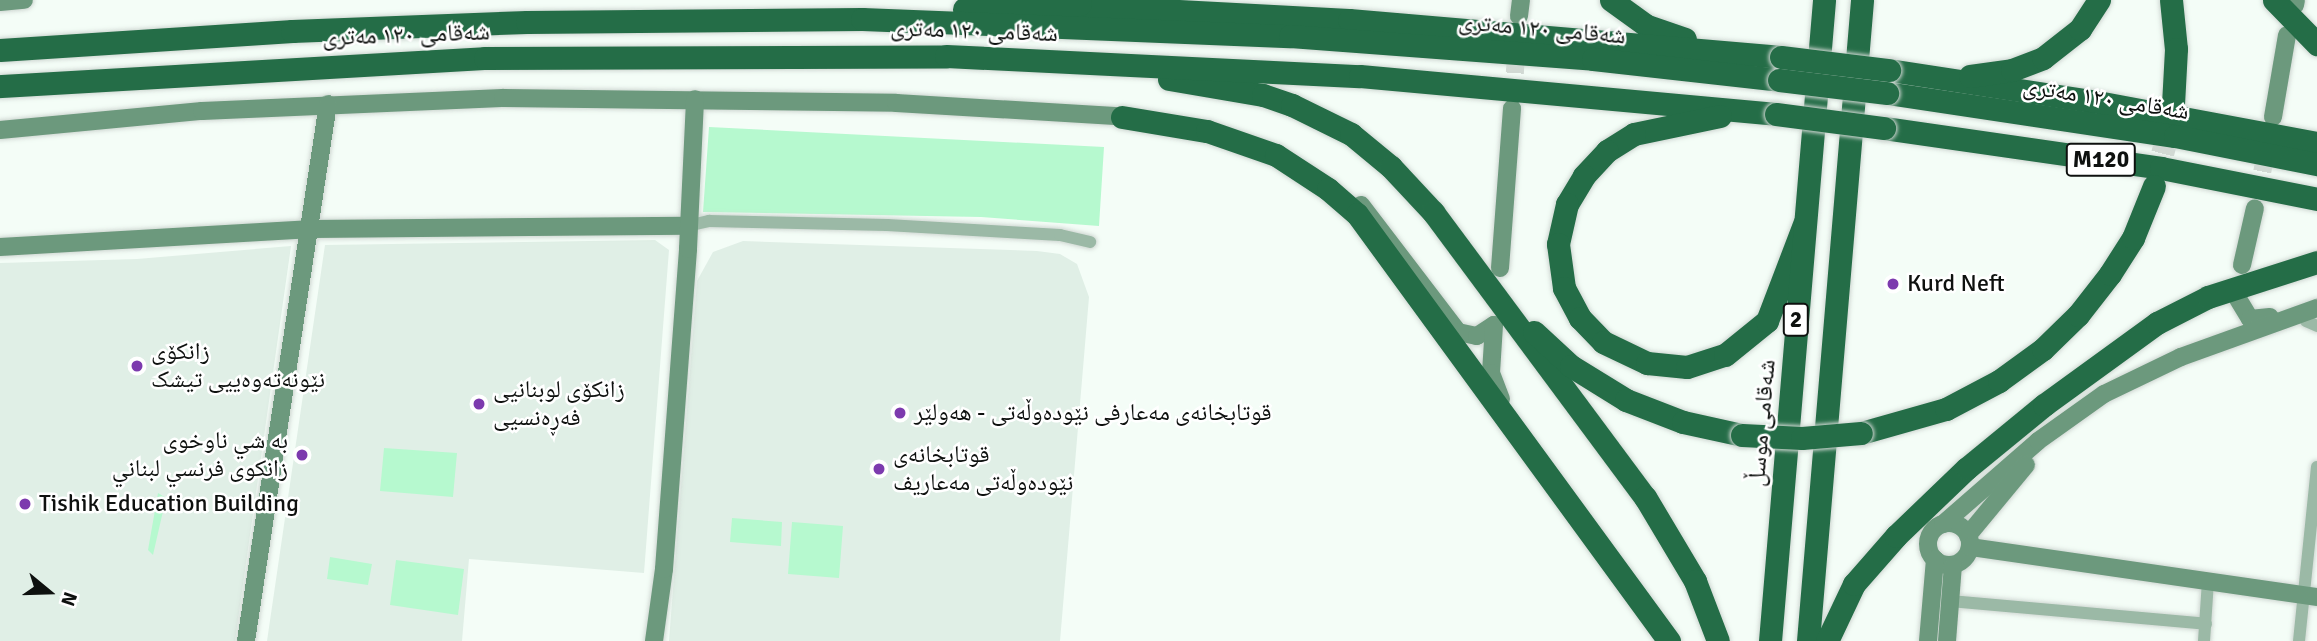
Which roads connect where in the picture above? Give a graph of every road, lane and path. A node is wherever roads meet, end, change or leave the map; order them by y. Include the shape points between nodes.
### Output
1 (24, 0) edge
2 (1191, 0) edge
3 (1611, 0) edge
4 (1819, 0) edge
5 (1824, 0) edge
6 (1862, 0) edge
7 (1867, 0) edge
8 (2099, 0) edge
9 (2171, 0) edge
10 (0, 2) edge
11 (2288, 2) edge
12 (1065, 5) junction
13 (862, 19) junction
14 (2287, 35) dead end
15 (1821, 40) junction
16 (1858, 43) junction
17 (2317, 44) edge
18 (0, 50) edge
19 (1754, 53) junction
20 (946, 56) junction
21 (1780, 68) junction
22 (1912, 74) junction
23 (1888, 82) junction
24 (0, 86) edge
25 (695, 99) junction
26 (328, 104) junction
27 (2173, 105) tunnel mouth
28 (1512, 108) tunnel mouth
29 (1776, 114) junction
30 (1122, 117) junction
31 (2273, 117) dead end
32 (0, 130) edge
33 (2317, 143) edge
34 (2317, 164) edge
35 (2154, 186) tunnel mouth
36 (2317, 199) edge
37 (2255, 208) tunnel mouth
38 (1804, 224) junction
39 (312, 229) junction
40 (690, 229) junction
41 (134, 242) junction
42 (1090, 242) dead end
43 (1455, 243) junction
44 (0, 247) edge
45 (123, 258) dead end
46 (2317, 262) edge
47 (2242, 265) dead end
48 (1500, 268) dead end
49 (2238, 299) dead end
50 (2314, 318) edge
51 (2280, 319) junction
52 (1530, 445) junction
53 (2317, 467) edge
54 (273, 476) junction
55 (1943, 524) junction
56 (1969, 541) junction
57 (1934, 559) junction
58 (1953, 565) junction
59 (2208, 581) junction
60 (2310, 596) edge
61 (1950, 601) junction
62 (2206, 624) junction
63 (246, 641) edge
64 (253, 641) edge
65 (654, 641) edge
66 (1669, 641) edge
67 (1718, 641) edge
68 (1770, 641) edge
69 (1808, 641) edge
70 (1827, 641) edge
71 (1928, 641) edge
72 (1947, 641) edge
73 (2204, 641) edge
74 (2299, 641) edge

1 - 10 street
2 - 12 highway
3 - 19 highway via 1663,32
4 - 15 highway
5 - 15 highway, شەقامی موسڵ / 2
6 - 16 highway, 2
7 - 16 highway
8 - 22 highway via 2073,36 2034,62 1978,76
9 - 27 highway via 2176,49
11 - 17 highway
12 - 13 highway
12 - 19 highway via 1335,19
13 - 18 highway, شەقامی ١٢٠ مەتری via 292,30
13 - 21 highway, شەقامی ١٢٠ مەتری via 1290,36
14 - 31 street
15 - 38 highway, شەقامی موسڵ / 2
16 - 69 highway, 2
19 - 21 highway
20 - 24 highway, شەقامی ١٢٠ مەتری via 485,58
20 - 29 highway, شەقامی ١٢٠ مەتری via 1360,76
20 - 43 highway via 1196,82 1292,105 1371,149 1425,204
21 - 23 highway, شەقامی ١٢٠ مەتری / M120, bridge
22 - 23 highway
22 - 33 highway
23 - 34 highway, شەقامی ١٢٠ مەتری / M120
25 - 26 street via 503,98
25 - 30 street via 896,103
25 - 40 street
26 - 32 street
26 - 39 street
28 - 48 street
29 - 36 highway, شەقامی ١٢٠ مەتری / M120, bridge via 2161,169
29 - 38 highway via 1673,124 1634,134 1606,151 1567,204 1558,244 1560,277 1580,318 1617,350 1666,366 1701,364 1732,352 1767,321
30 - 52 highway via 1238,140 1276,155 1336,195 1381,242
30 - 52 street via 1217,125 1300,158 1336,182 1370,214 1458,332 1477,336 1494,325 1492,384
35 - 43 highway, bridge via 2133,237 2110,274 2043,349 1999,381 1946,409 1861,433 1802,438 1742,435 1650,410 1591,379 1543,342
37 - 47 street
38 - 68 highway, شەقامی موسڵ / 2
39 - 40 street
39 - 41 street
39 - 54 street
40 - 42 street via 709,221 1060,235
40 - 65 street
41 - 44 street
41 - 45 street
43 - 67 highway via 1646,497 1695,581
46 - 70 highway via 2208,297 2120,346 2055,396 1967,468 1896,536 1854,584
49 - 51 street via 2250,319
50 - 51 street
50 - 56 street via 2156,377 2097,409 2037,453 2003,488
51 - 55 street via 2155,368 2104,394 2038,441
52 - 66 highway
53 - 60 street
54 - 63 street
54 - 64 street
55 - 56 street via 1955,523
55 - 57 street via 1929,539
56 - 58 street via 1964,558
56 - 59 street
57 - 58 street
57 - 71 street
58 - 61 street
59 - 60 street
59 - 62 street
60 - 74 street
61 - 62 street
61 - 72 street
62 - 73 street

